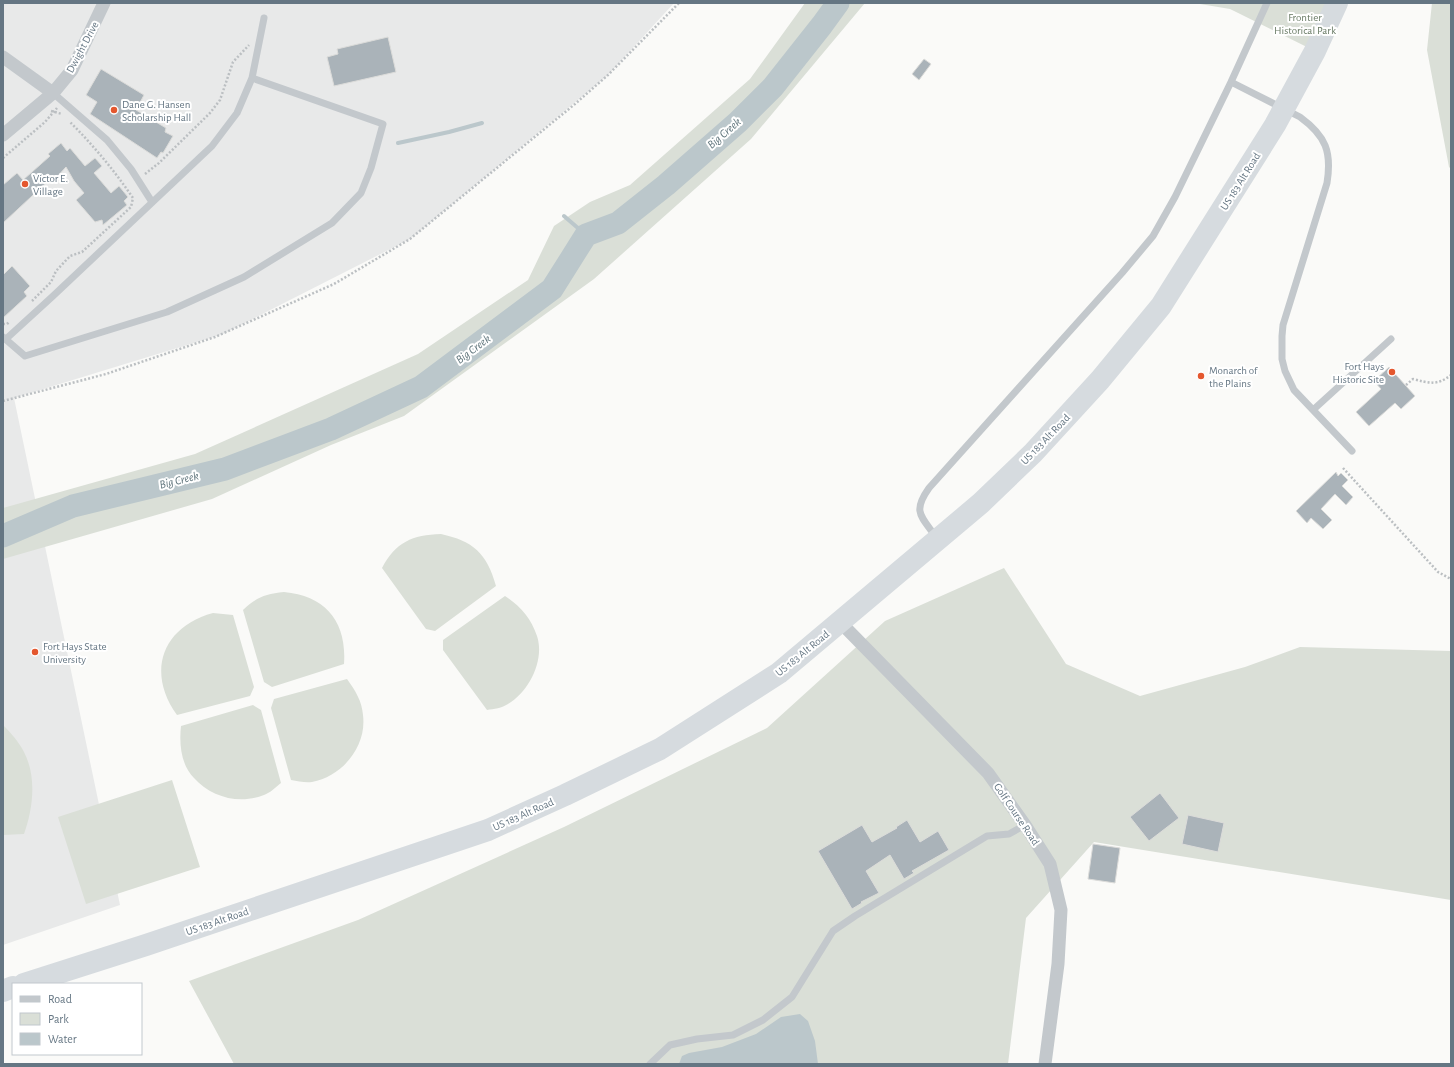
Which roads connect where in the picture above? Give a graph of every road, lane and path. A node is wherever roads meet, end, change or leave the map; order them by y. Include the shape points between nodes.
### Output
1 (104, 3) edge
2 (679, 3) edge
3 (1267, 3) edge
4 (1337, 3) edge
5 (264, 18) dead end
6 (260, 41) junction
7 (3, 57) edge
8 (252, 78) junction
9 (1231, 82) junction
10 (54, 93) junction
11 (41, 104) junction
12 (1284, 109) junction
13 (3, 135) edge
14 (136, 178) junction
15 (126, 188) junction
16 (152, 202) junction
17 (29, 303) dead end
18 (13, 319) dead end
19 (3, 324) edge
20 (4, 338) edge
21 (1391, 339) dead end
22 (1451, 375) edge
23 (1406, 385) dead end
24 (3, 401) edge
25 (1312, 410) junction
26 (1352, 451) dead end
27 (1343, 468) dead end
28 (938, 539) junction
29 (1451, 579) edge
30 (840, 622) junction
31 (1025, 825) junction
32 (27, 983) edge
33 (650, 1064) edge
34 (1045, 1064) edge

1 - 10 street, Dwight Drive via 72,70
2 - 24 path via 608,75 575,104 410,239 347,277 215,337 106,374
3 - 9 lane
4 - 12 highway, US 183 Alt Road via 1316,51
5 - 6 lane
6 - 8 lane
6 - 14 path via 253,41 233,62 220,100 210,113 157,165
7 - 10 street
8 - 16 lane via 237,113 212,146
8 - 20 lane via 383,124 361,193 332,223 256,270 167,312 25,356
9 - 12 lane
9 - 28 lane via 1168,211 1144,248 923,496 920,514
10 - 11 street, Dwight Drive
10 - 14 lane via 107,140
11 - 13 street, Dwight Drive
11 - 15 path via 67,119 104,159
12 - 25 lane via 1316,130 1325,144 1330,161 1328,183 1290,301 1282,336 1282,359 1289,381
12 - 28 highway, US 183 Alt Road via 1161,306 1100,380 1033,453 981,503
14 - 15 path
14 - 16 lane
15 - 17 path via 133,198 131,207 82,252 70,256 56,271 51,282
16 - 20 lane via 53,296
18 - 19 path
21 - 25 lane
22 - 23 path via 1438,384 1412,379
25 - 26 lane
27 - 29 path via 1438,572
28 - 30 highway, US 183 Alt Road
30 - 31 street, Golf Course Road via 988,773
30 - 32 highway, US 183 Alt Road via 779,673 660,749 488,830
31 - 33 lane via 1009,834 987,836 833,931 792,997 763,1020 733,1035 670,1045
31 - 34 street, Golf Course Road via 1050,864 1061,910 1058,964

